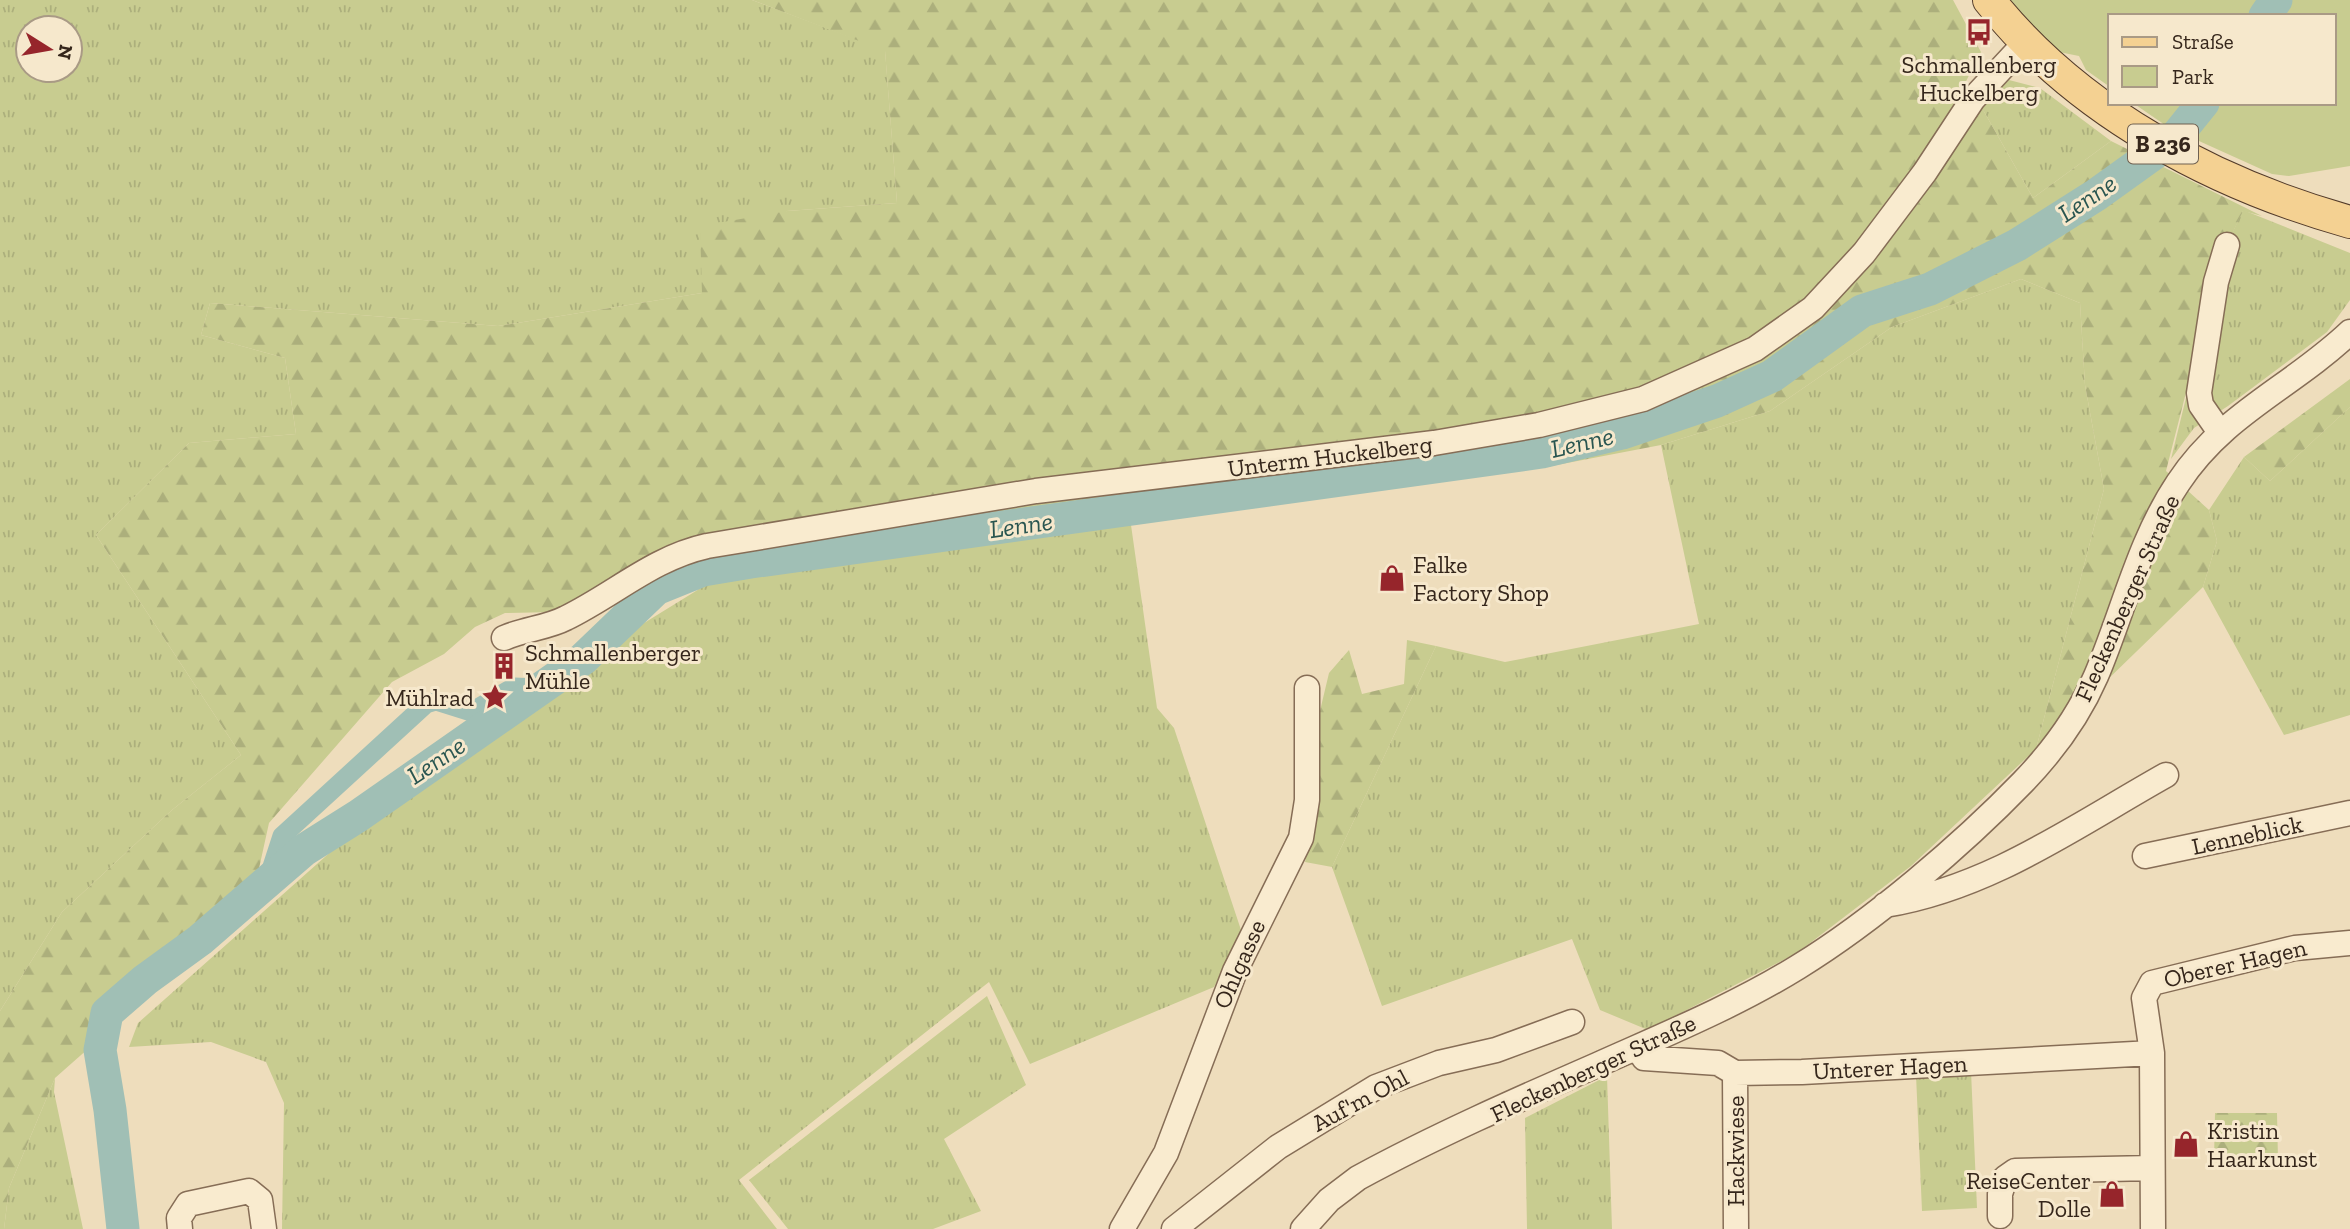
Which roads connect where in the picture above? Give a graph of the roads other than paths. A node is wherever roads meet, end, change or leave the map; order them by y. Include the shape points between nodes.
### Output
1 (1989, 0) edge
2 (2026, 41) junction
3 (2350, 222) edge
4 (2227, 245) dead end
5 (2350, 332) edge
6 (2219, 431) junction
7 (504, 638) dead end
8 (1307, 688) dead end
9 (2166, 775) dead end
10 (2350, 813) edge
11 (2145, 856) dead end
12 (1884, 905) junction
13 (2350, 943) edge
14 (1572, 1021) dead end
15 (1638, 1047) junction
16 (2152, 1053) junction
17 (1735, 1073) junction
18 (2152, 1167) junction
19 (2000, 1216) dead end
20 (180, 1229) edge
21 (264, 1229) edge
22 (1122, 1229) edge
23 (1174, 1229) edge
24 (1303, 1229) edge
25 (1736, 1229) edge
26 (2152, 1229) edge

1 - 2 main road, B 236
2 - 3 main road, B 236 via 2065,77 2129,124 2214,173
2 - 7 street, Unterm Huckelberg via 1973,99 1864,253 1813,308 1755,349 1643,398 1539,425 1434,443 1036,491 707,546 653,565 566,618
4 - 6 street via 2216,282 2199,393 2201,405
5 - 6 street, Fleckenberger Straße via 2307,369
6 - 12 street, Fleckenberger Straße via 2163,510 2095,678 2060,736 2022,783
8 - 22 street, Ohlgasse via 1307,800 1301,838 1243,953 1166,1153
9 - 12 street, Fleckenberger Straße via 2011,864 1925,897
10 - 11 street, Lenneblick
12 - 15 street, Fleckenberger Straße via 1798,967
13 - 16 street, Oberer Hagen via 2295,948 2152,983 2144,998
14 - 23 street, Auf'm Ohl via 1496,1050 1403,1075 1367,1091 1278,1147
15 - 17 street, Unterer Hagen via 1644,1058 1718,1063
15 - 24 street, Fleckenberger Straße via 1378,1167 1329,1200
16 - 17 street, Unterer Hagen
16 - 18 street, Oberer Hagen
17 - 25 street, Hackwiese
18 - 19 street via 2015,1171 2005,1178
18 - 26 street, Oberer Hagen
20 - 21 street via 188,1204 249,1191 260,1200

